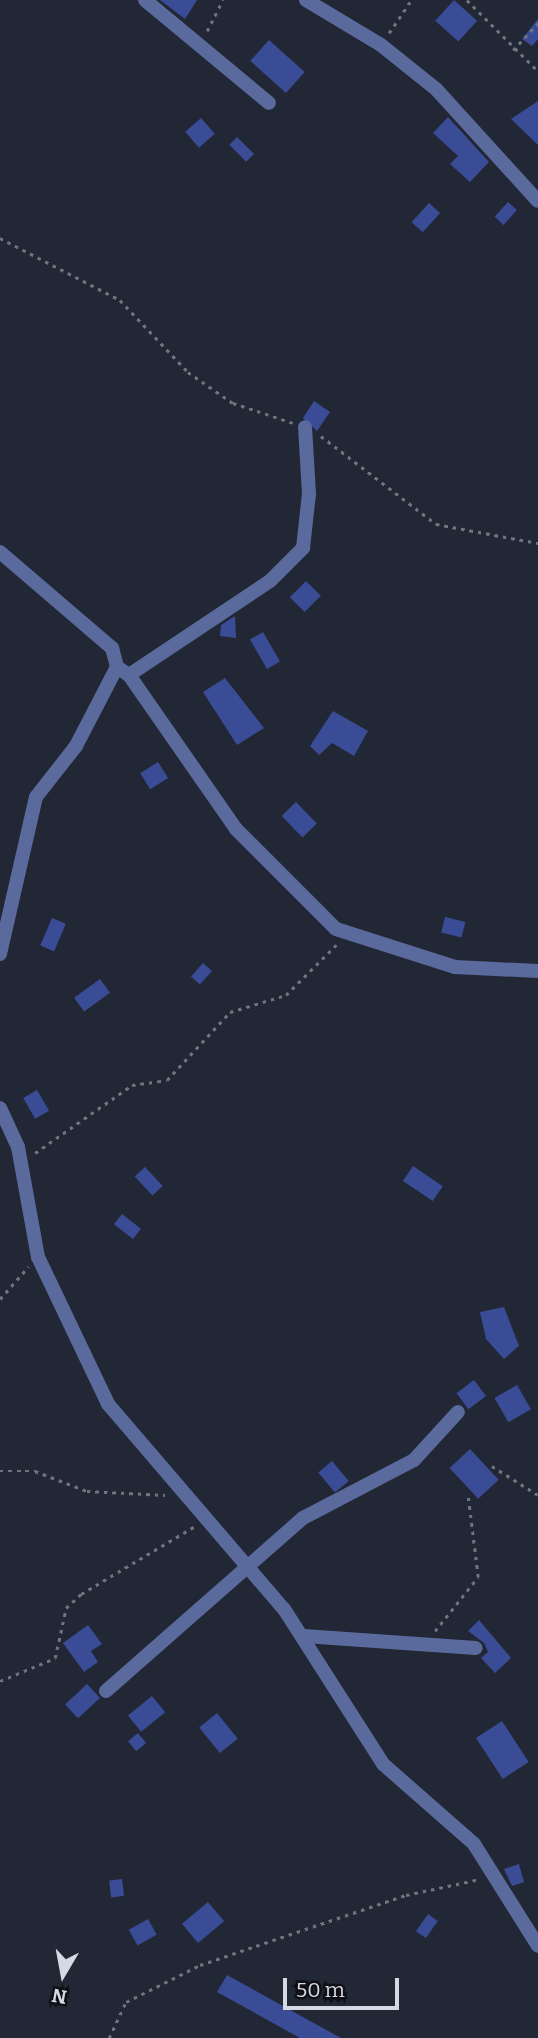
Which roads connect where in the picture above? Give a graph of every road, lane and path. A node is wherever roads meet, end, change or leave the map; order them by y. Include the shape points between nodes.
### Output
1 (145, 0) edge
2 (223, 0) edge
3 (306, 0) edge
4 (411, 0) edge
5 (467, 0) edge
6 (538, 23) edge
7 (381, 45) junction
8 (200, 46) junction
9 (513, 50) junction
10 (538, 71) edge
11 (269, 103) dead end
12 (538, 201) edge
13 (0, 238) edge
14 (305, 428) junction
15 (538, 543) edge
16 (0, 552) edge
17 (123, 671) junction
18 (346, 934) junction
19 (0, 954) edge
20 (538, 971) edge
21 (0, 1108) edge
22 (21, 1164) junction
23 (38, 1257) junction
24 (0, 1299) edge
25 (458, 1412) dead end
26 (492, 1465) dead end
27 (0, 1471) edge
28 (183, 1494) junction
29 (538, 1495) edge
30 (468, 1497) dead end
31 (207, 1520) junction
32 (251, 1568) junction
33 (304, 1636) junction
34 (423, 1643) junction
35 (476, 1648) dead end
36 (0, 1681) edge
37 (106, 1691) dead end
38 (493, 1874) junction
39 (538, 1946) edge
40 (109, 2038) edge

1 - 8 street
2 - 8 path
3 - 7 street
4 - 7 path
5 - 9 path
6 - 9 path
7 - 12 street via 436,89
8 - 11 street
9 - 10 path
13 - 14 path via 110,293 188,372 233,403
14 - 15 path via 365,464 436,524
14 - 17 street via 309,494 303,548 270,581
16 - 17 street via 54,603 95,631 112,648
17 - 18 street via 236,829
17 - 19 street via 76,746 36,797
18 - 20 street via 455,967
18 - 22 path via 286,995 230,1012 167,1080 132,1085
21 - 22 street
22 - 23 street
23 - 24 path
23 - 28 street via 108,1404
25 - 32 street via 426,1452 329,1500
26 - 29 path
27 - 28 path via 35,1471 88,1491
28 - 31 street
30 - 34 path via 478,1577
31 - 32 street
31 - 36 path via 80,1594 66,1608 55,1658
32 - 33 street
32 - 37 street
33 - 34 street via 388,1646
33 - 38 street via 383,1765 474,1844
34 - 35 street
38 - 39 street
38 - 40 path via 406,1895 200,1965 126,2003

